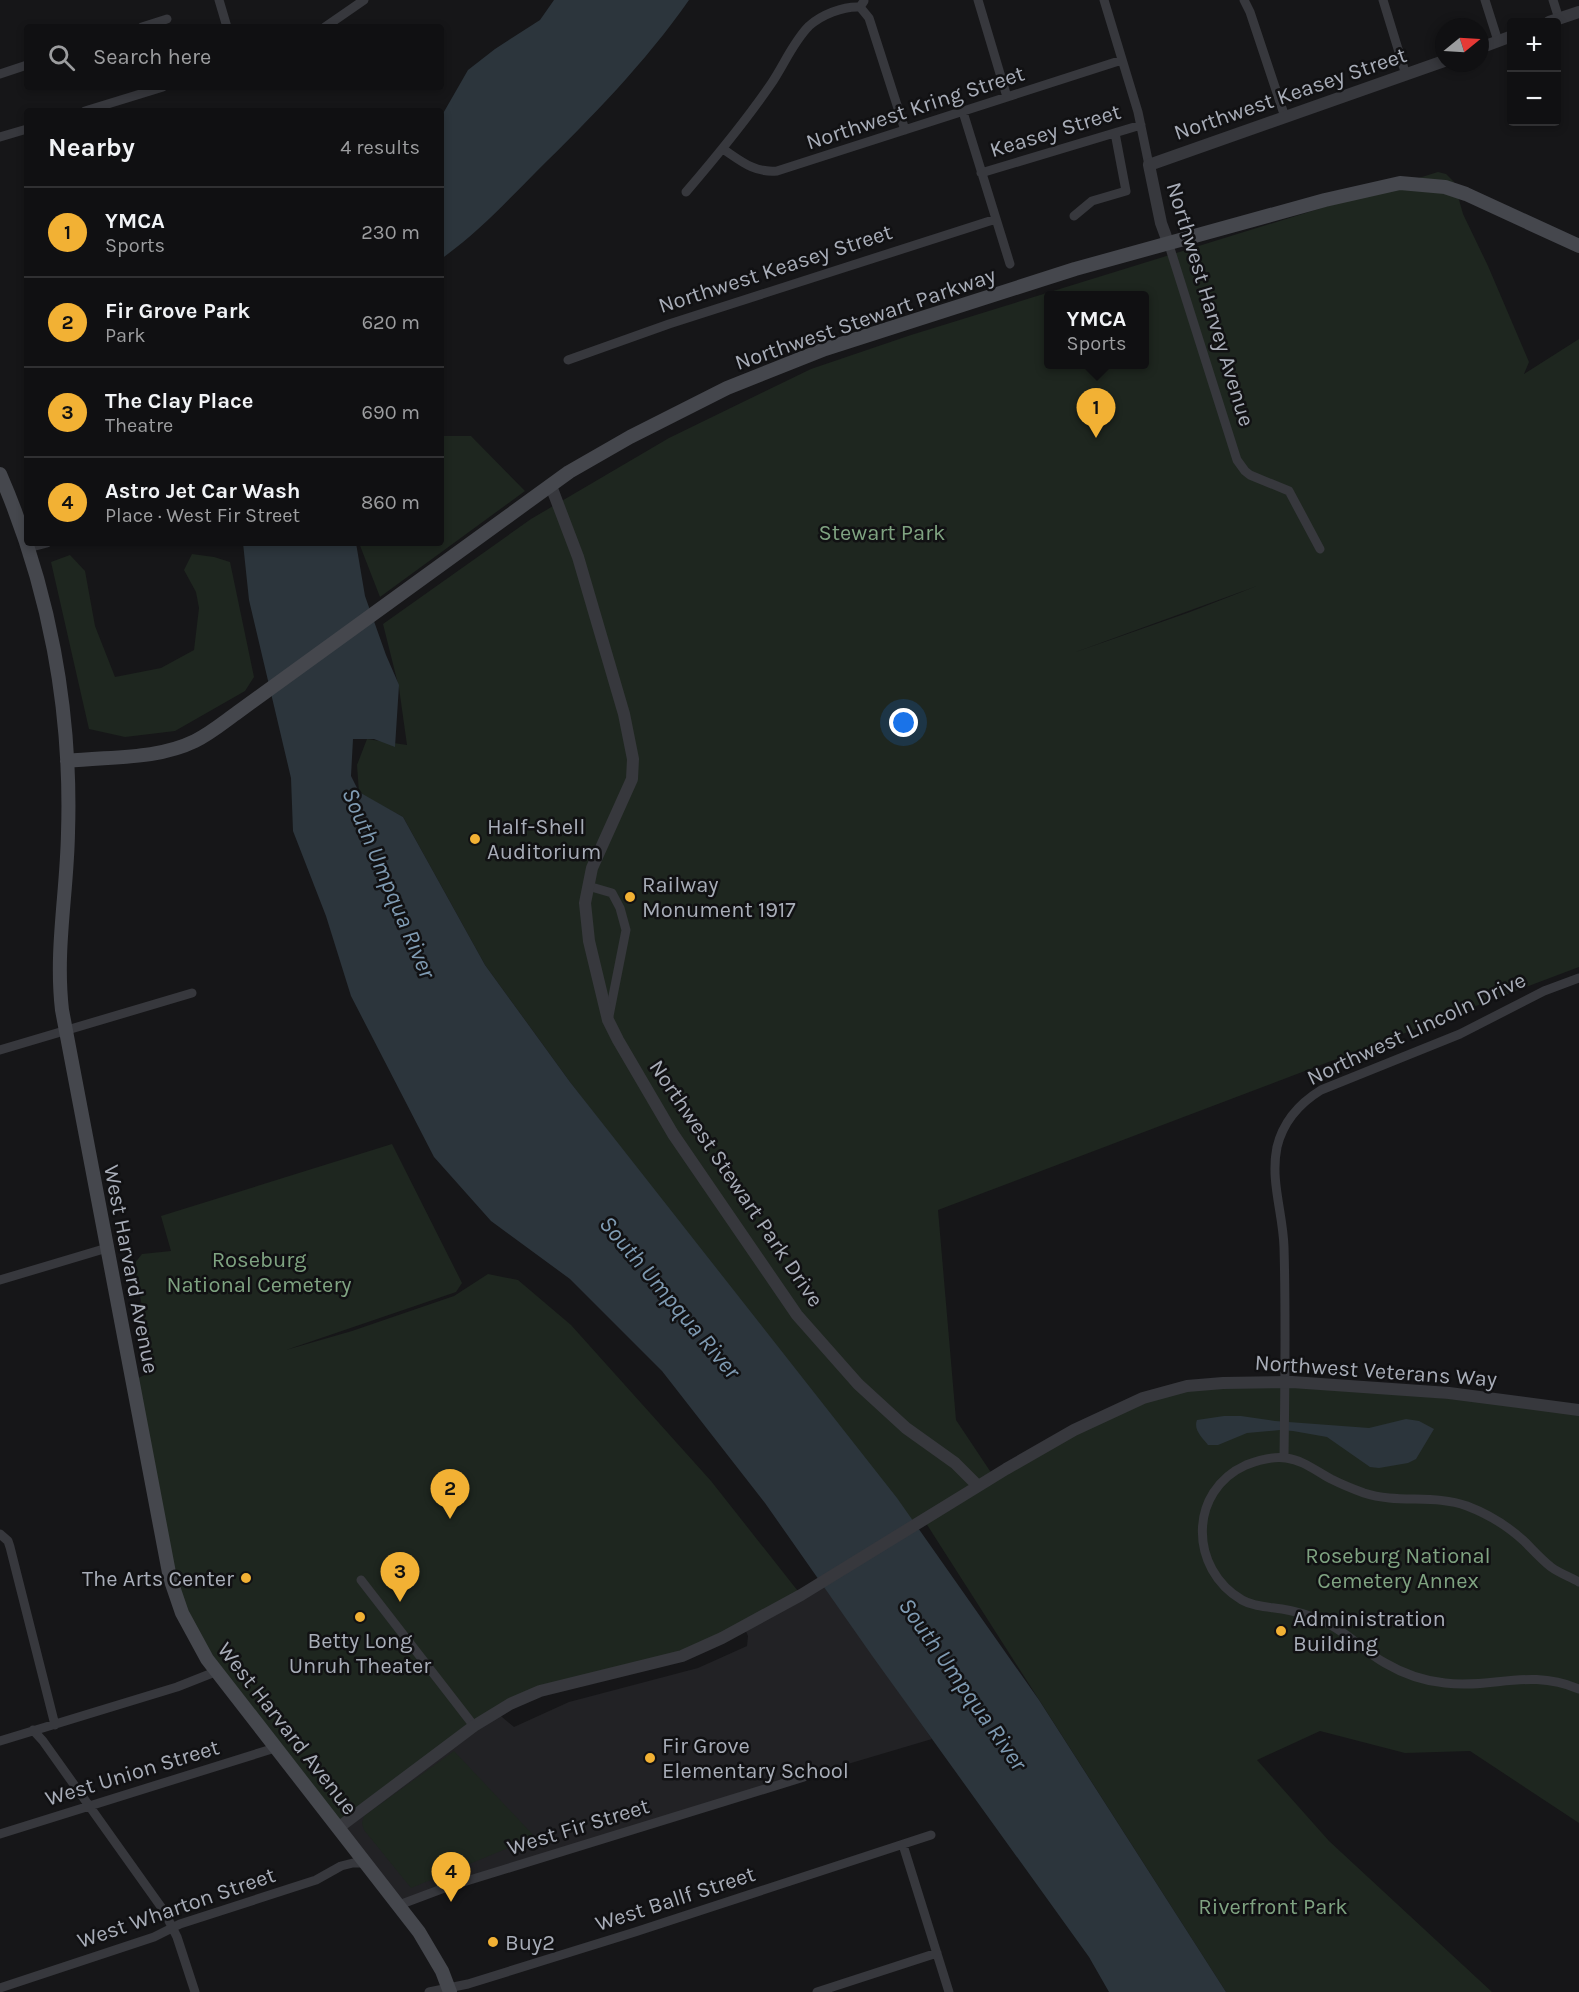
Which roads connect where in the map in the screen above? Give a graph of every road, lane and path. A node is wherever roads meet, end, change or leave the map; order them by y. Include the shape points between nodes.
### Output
1 (219, 0) edge
2 (364, 0) edge
3 (978, 0) edge
4 (1104, 0) edge
5 (1244, 0) edge
6 (1383, 0) edge
7 (1485, 0) edge
8 (1552, 0) edge
9 (862, 4) edge
10 (1579, 12) edge
11 (1554, 18) edge
12 (1561, 18) edge
13 (167, 19) dead end
14 (151, 24) edge
15 (226, 24) edge
16 (329, 24) edge
17 (1507, 38) edge
18 (1498, 41) junction
19 (1489, 44) edge
20 (1122, 60) junction
21 (1435, 64) edge
22 (24, 66) edge
23 (0, 74) edge
24 (1406, 75) junction
25 (153, 90) edge
26 (1007, 97) junction
27 (95, 108) edge
28 (963, 112) junction
29 (1285, 117) junction
30 (1141, 124) junction
31 (24, 130) edge
32 (905, 130) junction
33 (1115, 133) junction
34 (0, 137) edge
35 (723, 149) junction
36 (1149, 165) junction
37 (981, 173) junction
38 (1137, 189) dead end
39 (1126, 191) junction
40 (686, 192) dead end
41 (1074, 216) dead end
42 (996, 219) junction
43 (1168, 242) junction
44 (1579, 246) edge
45 (1010, 264) dead end
46 (568, 360) dead end
47 (1, 479) edge
48 (551, 486) junction
49 (24, 538) edge
50 (36, 546) edge
51 (28, 548) joint
52 (1320, 549) dead end
53 (68, 761) junction
54 (588, 886) junction
55 (1579, 978) edge
56 (192, 993) dead end
57 (609, 1020) junction
58 (65, 1032) junction
59 (0, 1050) edge
60 (107, 1248) junction
61 (0, 1280) edge
62 (1285, 1382) junction
63 (1579, 1410) edge
64 (1284, 1457) junction
65 (978, 1486) junction
66 (2, 1535) edge
67 (361, 1580) dead end
68 (1579, 1582) edge
69 (215, 1672) junction
70 (1579, 1689) edge
71 (55, 1725) junction
72 (474, 1726) junction
73 (33, 1730) junction
74 (0, 1741) edge
75 (275, 1748) junction
76 (804, 1777) dead end
77 (88, 1806) junction
78 (338, 1828) junction
79 (0, 1834) edge
80 (931, 1835) dead end
81 (903, 1845) junction
82 (364, 1863) junction
83 (399, 1905) junction
84 (172, 1928) junction
85 (937, 1953) junction
86 (0, 1988) edge
87 (449, 1990) edge
88 (195, 1992) edge
89 (429, 1992) edge
90 (817, 1992) edge
91 (949, 1992) edge

1 - 15 street
2 - 16 street
3 - 26 street
4 - 20 street, Northwest Harvey Avenue
5 - 29 street
6 - 24 street
7 - 18 street
8 - 11 street
9 - 32 street
9 - 35 street via 830,14 809,26
10 - 12 street
13 - 14 street
17 - 18 street
18 - 19 street
20 - 26 street, Northwest Kring Street
20 - 30 street, Northwest Harvey Avenue
21 - 24 street, Northwest Keasey Street
22 - 23 street
24 - 29 street, Northwest Keasey Street
25 - 27 street
26 - 28 street, Northwest Kring Street
28 - 32 street, Northwest Kring Street
28 - 37 street
29 - 36 street, Northwest Keasey Street
30 - 33 street, Keasey Street
30 - 36 street, Northwest Harvey Avenue
31 - 34 street
32 - 35 street, Northwest Kring Street via 777,171 754,170
33 - 37 street, Keasey Street
33 - 39 street
35 - 40 street
36 - 43 street, Northwest Harvey Avenue
37 - 42 street
38 - 39 street
39 - 41 street via 1092,201
42 - 45 street
42 - 46 street, Northwest Keasey Street
43 - 44 main road, Northwest Stewart Parkway via 1400,183 1445,187 1466,194
43 - 48 main road, Northwest Stewart Parkway via 854,339 759,374 630,437
43 - 52 street, Northwest Harvey Avenue via 1236,460 1250,475 1289,491
47 - 49 main road, West Harvard Avenue
48 - 53 main road, Northwest Stewart Parkway via 208,734 162,752
48 - 54 street, Northwest Stewart Park Drive via 578,557 624,714 633,759 629,788 592,868
50 - 51 street
51 - 53 main road, West Harvard Avenue via 53,642
53 - 58 main road, West Harvard Avenue via 68,832 58,964
54 - 57 street, Northwest Stewart Park Drive via 585,917
54 - 57 street via 612,892 626,930
55 - 62 street, Northwest Lincoln Drive via 1544,990 1460,1034 1332,1085 1310,1096 1294,1112 1278,1144 1275,1165 1284,1244
56 - 58 street
57 - 65 street, Northwest Stewart Park Drive via 673,1134 797,1314 858,1384 906,1428 955,1462
58 - 59 street
58 - 60 main road, West Harvard Avenue
60 - 61 street
60 - 69 main road, West Harvard Avenue via 170,1578 188,1627
62 - 63 street, Northwest Veterans Way via 1449,1394
62 - 64 street, Northwest Lincoln Drive
62 - 65 street, Northwest Veterans Way via 1187,1386 1143,1398 1074,1430
64 - 68 street via 1367,1494 1466,1505 1510,1530 1553,1568
64 - 70 street via 1256,1461 1231,1474 1206,1507 1202,1537 1205,1557 1230,1592 1251,1604 1323,1621 1384,1662 1430,1680 1459,1684 1536,1679
65 - 72 street via 737,1630 682,1656 540,1691
66 - 71 street via 10,1547
67 - 72 street
69 - 71 street
69 - 75 main road, West Harvard Avenue
71 - 73 street
72 - 78 street
73 - 74 street
73 - 77 street
75 - 77 street, West Union Street
75 - 78 main road, West Harvard Avenue
76 - 83 street, West Fir Street
77 - 79 street, West Union Street
77 - 84 street
78 - 82 main road, West Harvard Avenue
80 - 81 street, West Ballf Street
81 - 85 street
81 - 87 street, West Ballf Street
82 - 83 main road, West Harvard Avenue
82 - 84 street, West Wharton Street via 341,1866 316,1880
83 - 87 main road, West Harvard Avenue via 428,1945
84 - 86 street, West Wharton Street
84 - 88 street
85 - 90 street
85 - 91 street
87 - 89 street, West Ballf Street

